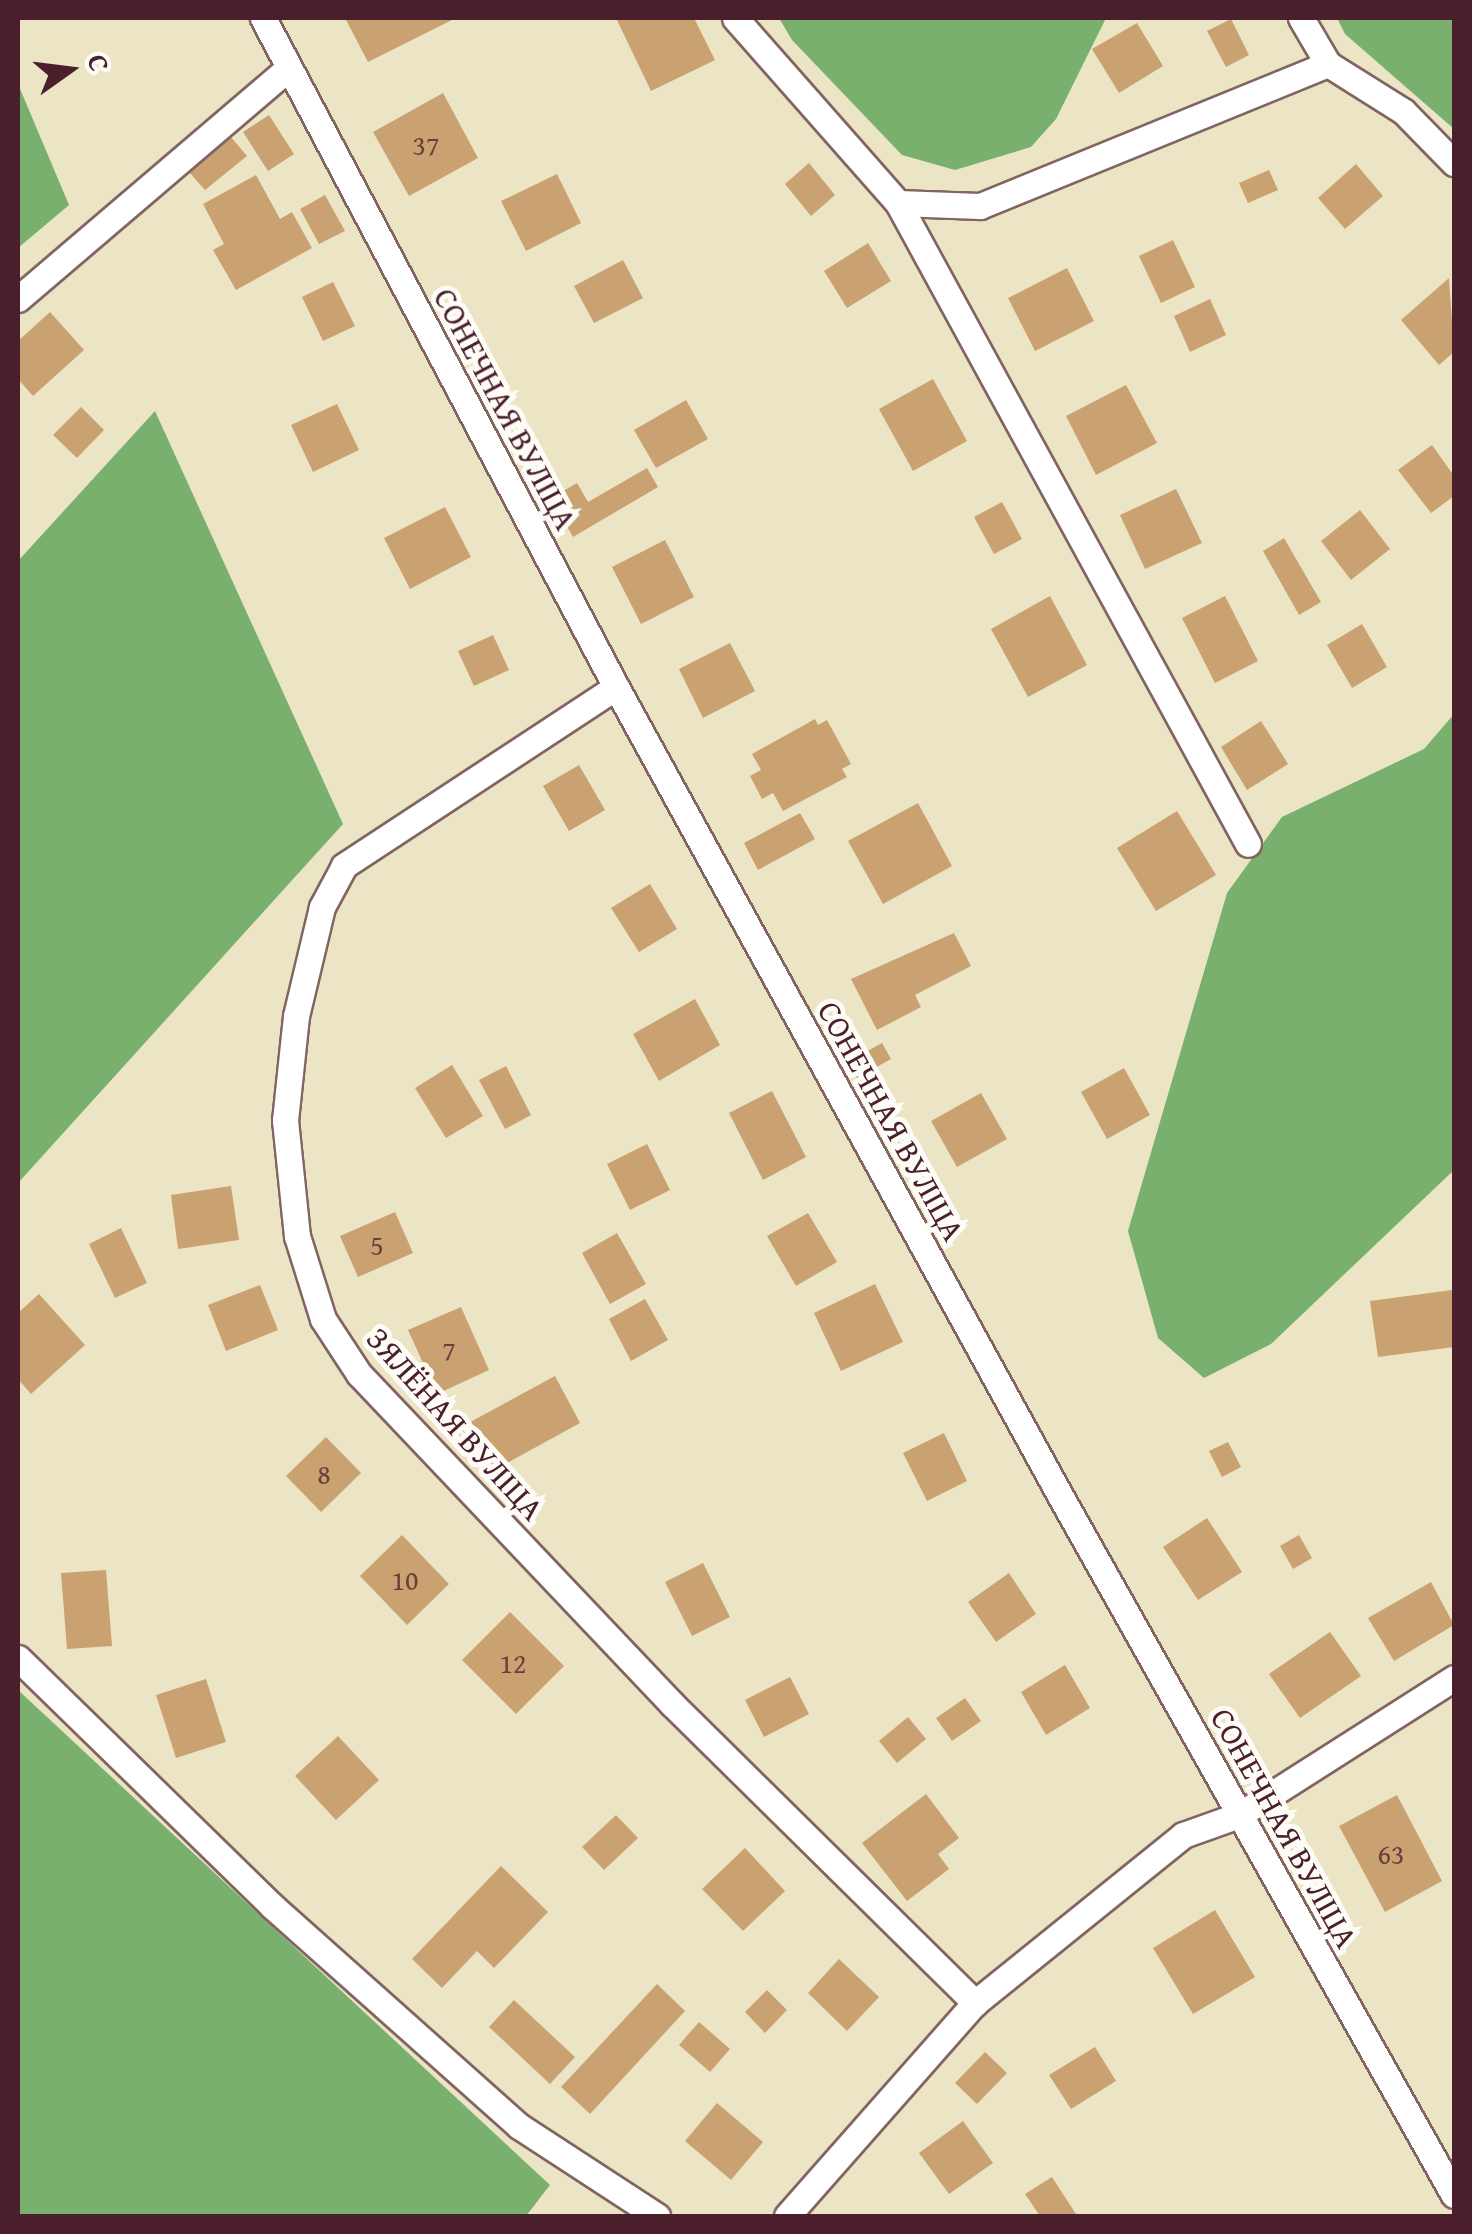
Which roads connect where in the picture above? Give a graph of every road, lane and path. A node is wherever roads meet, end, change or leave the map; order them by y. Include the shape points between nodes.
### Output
1 (735, 18) edge
2 (1300, 18) edge
3 (264, 20) edge
4 (1328, 64) junction
5 (286, 68) junction
6 (1454, 163) edge
7 (898, 202) junction
8 (18, 299) edge
9 (616, 686) junction
10 (1248, 844) dead end
11 (18, 1658) edge
12 (1454, 1678) edge
13 (1239, 1814) junction
14 (975, 2003) junction
15 (1454, 2195) edge
16 (657, 2216) edge
17 (788, 2216) edge

1 - 7 street
2 - 4 street
3 - 5 street, СОНЕЧНАЯ ВУЛІЦА
4 - 6 street via 1404,111
4 - 7 street via 980,206
5 - 8 street
5 - 9 street, СОНЕЧНАЯ ВУЛІЦА
7 - 10 street
9 - 13 street, СОНЕЧНАЯ ВУЛІЦА
9 - 14 street, ЗЯЛЁНАЯ ВУЛІЦА via 344,866 322,906 296,1016 286,1120 297,1236 323,1319 358,1374 672,1704
11 - 16 street via 272,1906 519,2126
12 - 13 street
13 - 14 street via 1184,1835
13 - 15 street, СОНЕЧНАЯ ВУЛІЦА
14 - 17 street

